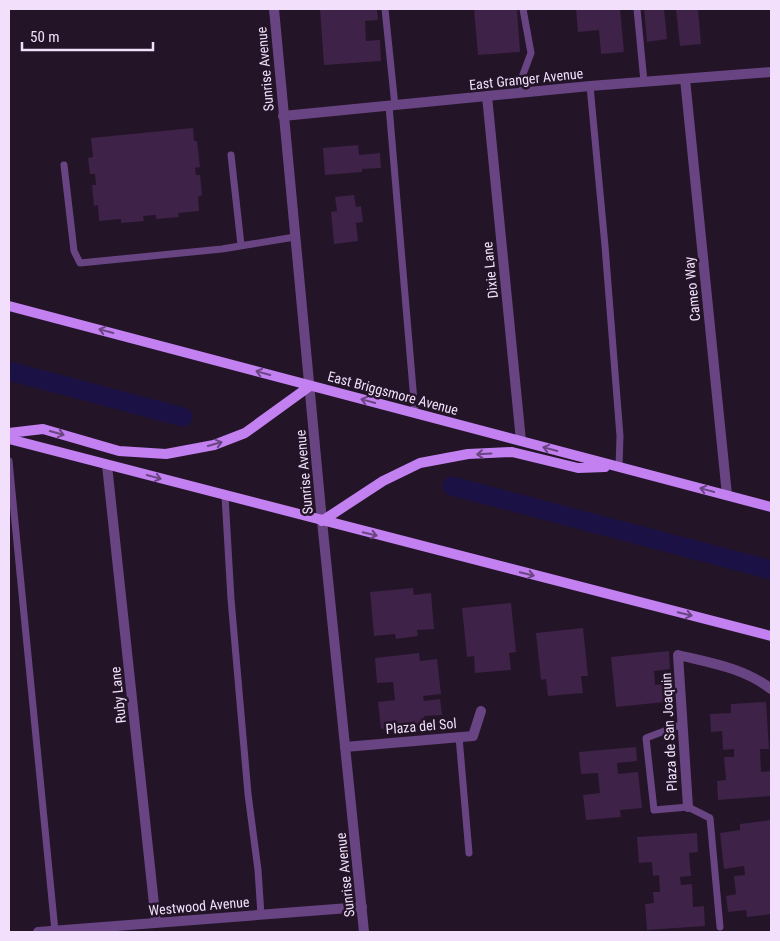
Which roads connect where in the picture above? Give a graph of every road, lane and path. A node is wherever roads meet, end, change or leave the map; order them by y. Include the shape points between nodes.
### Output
1 (274, 9) edge
2 (386, 9) edge
3 (523, 9) edge
4 (637, 9) edge
5 (771, 72) edge
6 (685, 79) junction
7 (644, 82) junction
8 (590, 86) junction
9 (523, 92) junction
10 (488, 96) junction
11 (392, 106) junction
12 (283, 116) junction
13 (230, 155) dead end
14 (64, 165) dead end
15 (295, 237) junction
16 (241, 245) junction
17 (9, 306) edge
18 (310, 386) junction
19 (415, 413) junction
20 (9, 433) edge
21 (9, 439) edge
22 (521, 441) junction
23 (9, 461) edge
24 (107, 465) junction
25 (618, 467) junction
26 (727, 495) junction
27 (225, 496) junction
28 (771, 507) edge
29 (322, 521) junction
30 (771, 636) edge
31 (771, 689) edge
32 (481, 711) dead end
33 (683, 724) junction
34 (460, 737) junction
35 (346, 747) junction
36 (688, 807) junction
37 (468, 853) dead end
38 (362, 907) junction
39 (262, 914) junction
40 (156, 923) junction
41 (720, 927) dead end
42 (55, 931) junction
43 (38, 932) edge
44 (364, 932) edge

1 - 12 street, Sunrise Avenue
2 - 11 lane
3 - 9 lane via 531,53 524,70
4 - 7 lane
5 - 6 street, East Granger Avenue
6 - 7 street, East Granger Avenue
6 - 26 street, Cameo Way
7 - 8 street, East Granger Avenue
8 - 9 street, East Granger Avenue
8 - 25 lane via 620,436
9 - 10 street, East Granger Avenue
10 - 11 street, East Granger Avenue
10 - 22 street, Dixie Lane
11 - 12 street, East Granger Avenue
11 - 19 lane
12 - 15 street, Sunrise Avenue
13 - 16 lane
14 - 16 lane via 74,251 80,263
15 - 16 lane
15 - 18 street, Sunrise Avenue
18 -> 17 main road, East Briggsmore Avenue
19 -> 18 main road, East Briggsmore Avenue
20 -> 18 main road via 43,429 119,451 166,454 214,445 245,433
18 - 29 street, Sunrise Avenue
19 - 22 main road, East Briggsmore Avenue
21 - 24 main road
25 -> 22 main road, East Briggsmore Avenue
23 - 42 lane
24 -> 27 main road
24 - 40 street, Ruby Lane
26 -> 25 main road, East Briggsmore Avenue
25 -> 29 main road via 578,468 512,452 468,454 420,463 382,480
26 - 28 main road, East Briggsmore Avenue
27 - 29 main road
27 - 39 lane via 248,794
29 -> 30 main road
29 - 35 street, Sunrise Avenue
31 - 33 street, Plaza de San Joaquin via 744,673 678,655
32 - 34 street, Plaza del Sol via 473,736
33 - 36 street, Plaza de San Joaquin
33 - 36 lane via 646,738 654,810
34 - 35 street, Plaza del Sol
34 - 37 lane
35 - 38 street, Sunrise Avenue
36 - 41 lane via 710,818
38 - 39 street, Westwood Avenue
38 - 44 street, Sunrise Avenue
39 - 40 street, Westwood Avenue
40 - 42 street, Westwood Avenue
42 - 43 street, Westwood Avenue

